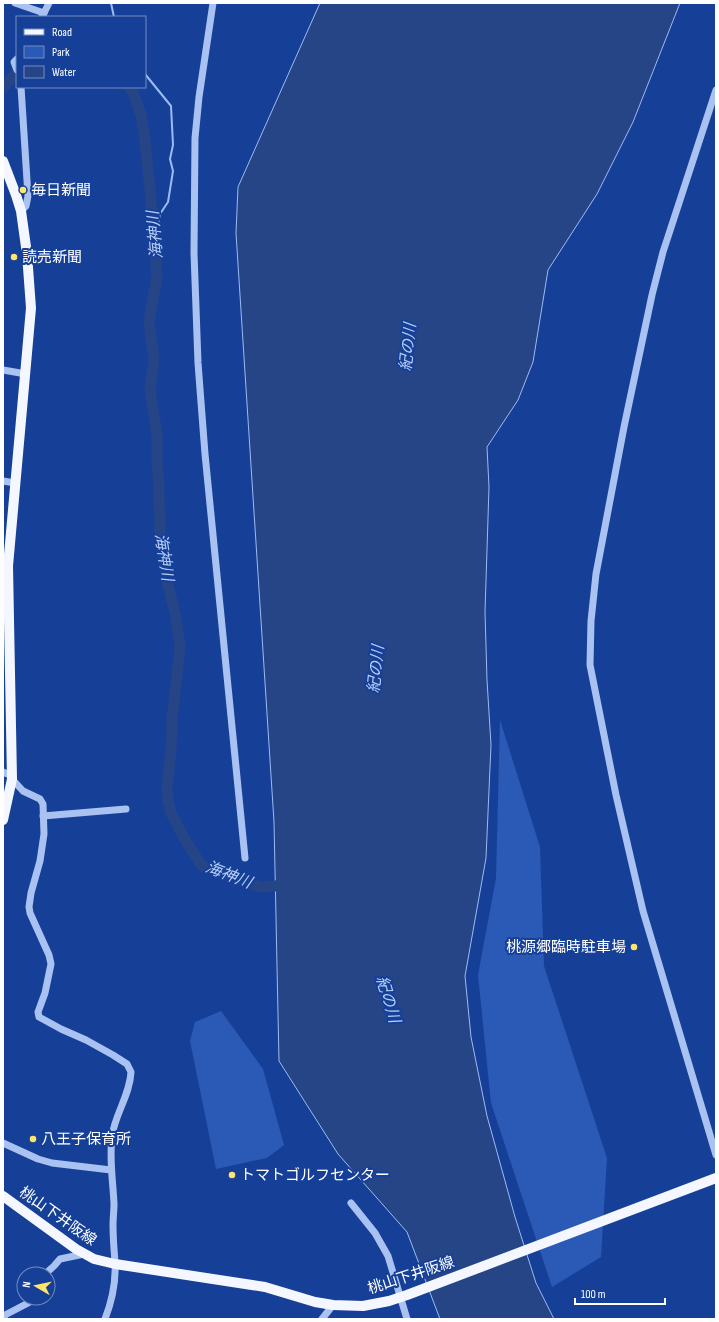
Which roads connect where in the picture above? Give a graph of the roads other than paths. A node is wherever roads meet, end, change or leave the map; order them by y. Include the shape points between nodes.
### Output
1 (15, 3) edge
2 (49, 3) edge
3 (213, 3) edge
4 (43, 15) edge
5 (21, 88) edge
6 (716, 90) edge
7 (3, 161) edge
8 (6, 175) edge
9 (21, 211) junction
10 (3, 370) edge
11 (26, 374) junction
12 (3, 481) edge
13 (15, 483) junction
14 (6, 646) edge
15 (9, 775) edge
16 (126, 809) dead end
17 (43, 816) junction
18 (3, 820) edge
19 (246, 858) dead end
20 (3, 1143) edge
21 (716, 1155) edge
22 (111, 1170) junction
23 (716, 1178) edge
24 (3, 1196) edge
25 (351, 1203) dead end
26 (84, 1254) junction
27 (115, 1264) junction
28 (54, 1266) edge
29 (403, 1296) junction
30 (333, 1305) junction
31 (22, 1306) edge
32 (4, 1319) edge
33 (105, 1319) edge
34 (322, 1319) edge
35 (408, 1319) edge

1 - 4 street
2 - 4 street
3 - 19 street via 195,138 194,261 205,454
5 - 9 street via 28,196 26,206
6 - 21 street via 663,252 652,295 596,574 590,665 616,795 643,910
7 - 8 main road
8 - 9 main road
9 - 11 main road via 31,308
10 - 11 street
11 - 13 main road
12 - 13 street
13 - 14 main road via 8,566
14 - 15 main road
15 - 17 street via 23,791 40,798
15 - 18 main road
16 - 17 street
17 - 22 street via 44,834 40,861 30,893 29,907 51,964 38,1012 39,1017 61,1030 86,1040 127,1064 131,1072 112,1135
20 - 22 street via 52,1163
22 - 27 street
23 - 29 main road, 桃山下井阪線
24 - 26 main road, 桃山下井阪線
25 - 29 street via 375,1233 388,1256
26 - 27 main road, 桃山下井阪線
26 - 28 street via 60,1259
27 - 30 main road, 桃山下井阪線 via 258,1285
27 - 33 street via 113,1290
29 - 30 main road, 桃山下井阪線 via 363,1306
29 - 35 street
30 - 34 street
31 - 32 street via 5,1315

